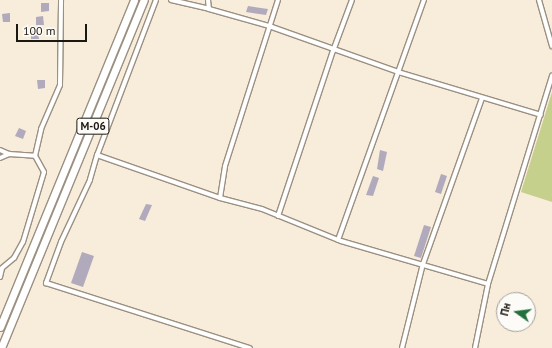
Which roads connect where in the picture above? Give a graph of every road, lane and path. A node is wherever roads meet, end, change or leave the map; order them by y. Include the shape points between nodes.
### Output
1 (61, 0) edge
2 (134, 0) edge
3 (144, 0) edge
4 (156, 0) edge
5 (171, 0) edge
6 (208, 0) edge
7 (278, 0) edge
8 (352, 0) edge
9 (424, 0) edge
10 (539, 0) edge
11 (208, 9) junction
12 (269, 26) junction
13 (552, 46) edge
14 (333, 51) junction
15 (398, 72) junction
16 (552, 76) edge
17 (482, 98) junction
18 (541, 114) junction
19 (0, 150) edge
20 (9, 154) junction
21 (97, 155) junction
22 (35, 156) junction
23 (0, 158) edge
24 (220, 198) junction
25 (278, 216) junction
26 (338, 240) junction
27 (423, 264) junction
28 (0, 277) edge
29 (488, 284) junction
30 (0, 327) edge
31 (1, 348) edge
32 (250, 348) edge
33 (402, 348) edge
34 (475, 348) edge

1 - 22 street via 60,85 41,129
2 - 30 highway, М-06
3 - 31 highway, М-06
4 - 21 street
5 - 11 street
6 - 11 street
7 - 12 street
8 - 14 street
9 - 15 street
10 - 13 street
11 - 12 street
12 - 14 street
12 - 24 street via 225,166
14 - 15 street
14 - 25 street
15 - 17 street via 467,91
15 - 26 street
16 - 18 street
17 - 18 street
17 - 27 street
18 - 29 street
19 - 20 street
20 - 22 street
20 - 23 street
21 - 24 street
21 - 32 street via 90,180 61,242 46,283
22 - 28 street via 44,172 31,222 14,258 2,268
24 - 25 street
25 - 26 street
26 - 27 street
27 - 29 street
27 - 33 street
29 - 34 street

